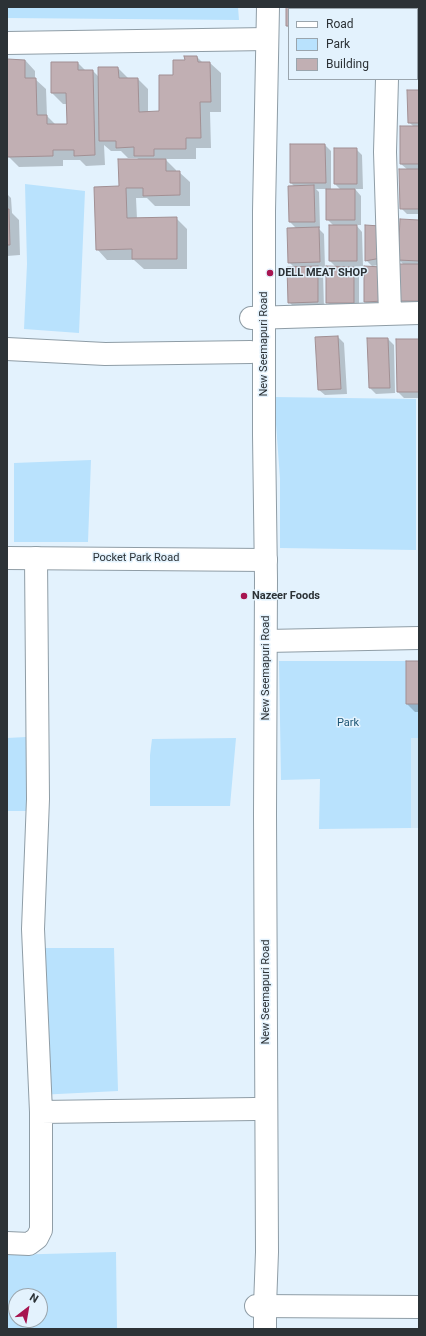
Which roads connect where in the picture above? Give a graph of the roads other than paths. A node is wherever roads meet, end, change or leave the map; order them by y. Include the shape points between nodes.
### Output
1 (252, 7) edge
2 (268, 7) edge
3 (260, 39) junction
4 (7, 43) edge
5 (387, 80) edge
6 (419, 313) edge
7 (390, 314) junction
8 (257, 318) junction
9 (7, 349) edge
10 (251, 352) junction
11 (7, 558) edge
12 (36, 558) junction
13 (259, 559) junction
14 (419, 638) edge
15 (266, 641) junction
16 (255, 1109) junction
17 (41, 1112) junction
18 (7, 1243) edge
19 (260, 1306) junction
20 (419, 1307) edge
21 (256, 1329) edge
22 (266, 1329) edge

1 - 3 main road, New Seemapuri Road
2 - 3 main road, New Seemapuri Road
3 - 4 main road
3 - 8 main road, New Seemapuri Road
5 - 7 main road via 386,167
6 - 7 main road
7 - 8 main road
8 - 10 main road, New Seemapuri Road
8 - 13 main road, New Seemapuri Road via 264,435
9 - 10 main road via 105,354
10 - 13 main road, New Seemapuri Road
11 - 12 main road, Pocket Park Road
12 - 13 main road, Pocket Park Road
12 - 17 main road via 38,798 33,929
13 - 15 main road, New Seemapuri Road
13 - 16 main road, New Seemapuri Road
14 - 15 main road
15 - 19 main road, New Seemapuri Road via 267,1252
16 - 17 main road
16 - 19 main road, New Seemapuri Road
17 - 18 main road via 41,1230 37,1238 29,1244
19 - 20 main road
19 - 21 main road, New Seemapuri Road
19 - 22 main road, New Seemapuri Road

